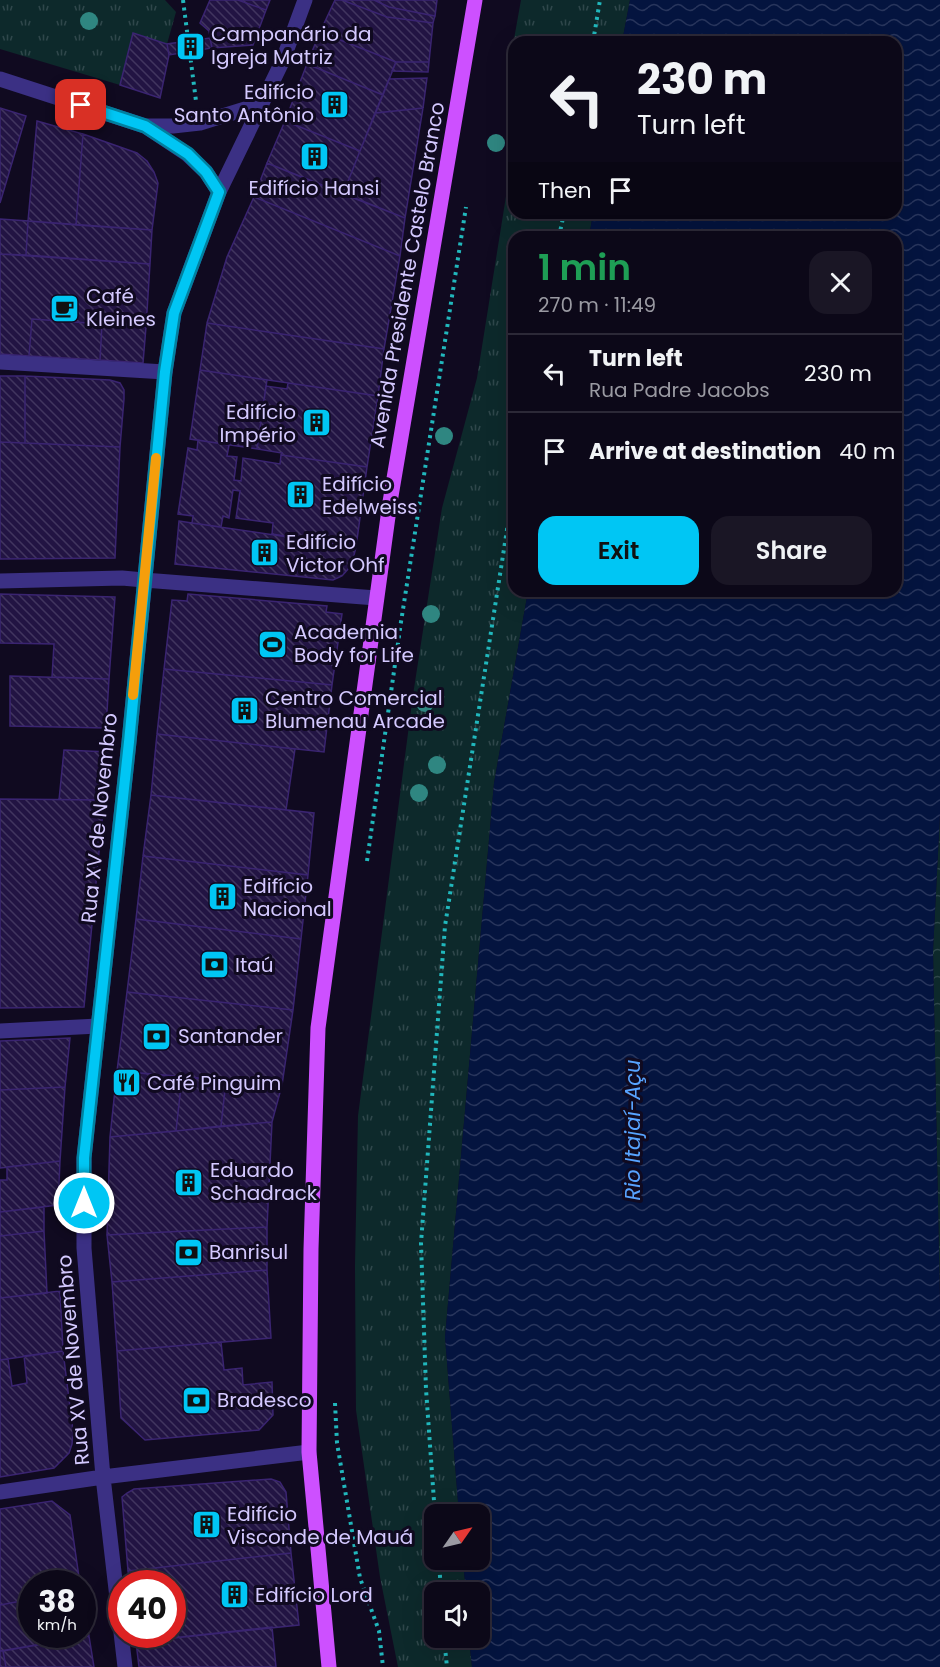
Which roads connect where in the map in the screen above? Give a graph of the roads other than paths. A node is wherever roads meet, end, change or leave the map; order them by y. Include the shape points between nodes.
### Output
1 (305, 0) edge
2 (475, 0) edge
3 (0, 79) edge
4 (261, 104) junction
5 (145, 126) junction
6 (219, 192) junction
7 (0, 362) edge
8 (165, 372) junction
9 (144, 580) junction
10 (0, 581) edge
11 (376, 598) junction
12 (98, 1026) junction
13 (0, 1031) edge
14 (309, 1452) junction
15 (103, 1477) junction
16 (0, 1492) edge
17 (125, 1667) edge
18 (328, 1667) edge

1 - 4 street, Rua XV de Novembro via 283,60
2 - 11 main road, Avenida Presidente Castelo Branco
3 - 5 street
4 - 5 street via 200,123
4 - 6 street, Rua XV de Novembro
5 - 6 street via 188,154
6 - 8 street, Rua XV de Novembro via 174,313
7 - 8 street
8 - 9 street, Rua XV de Novembro
9 - 10 street
9 - 11 street
9 - 12 street, Rua XV de Novembro
11 - 14 main road, Avenida Presidente Castelo Branco via 318,1028
12 - 13 street
12 - 15 street, Rua XV de Novembro via 84,1158 84,1248
14 - 15 street
14 - 18 main road, Avenida Presidente Castelo Branco
15 - 16 street
15 - 17 street, Rua XV de Novembro

